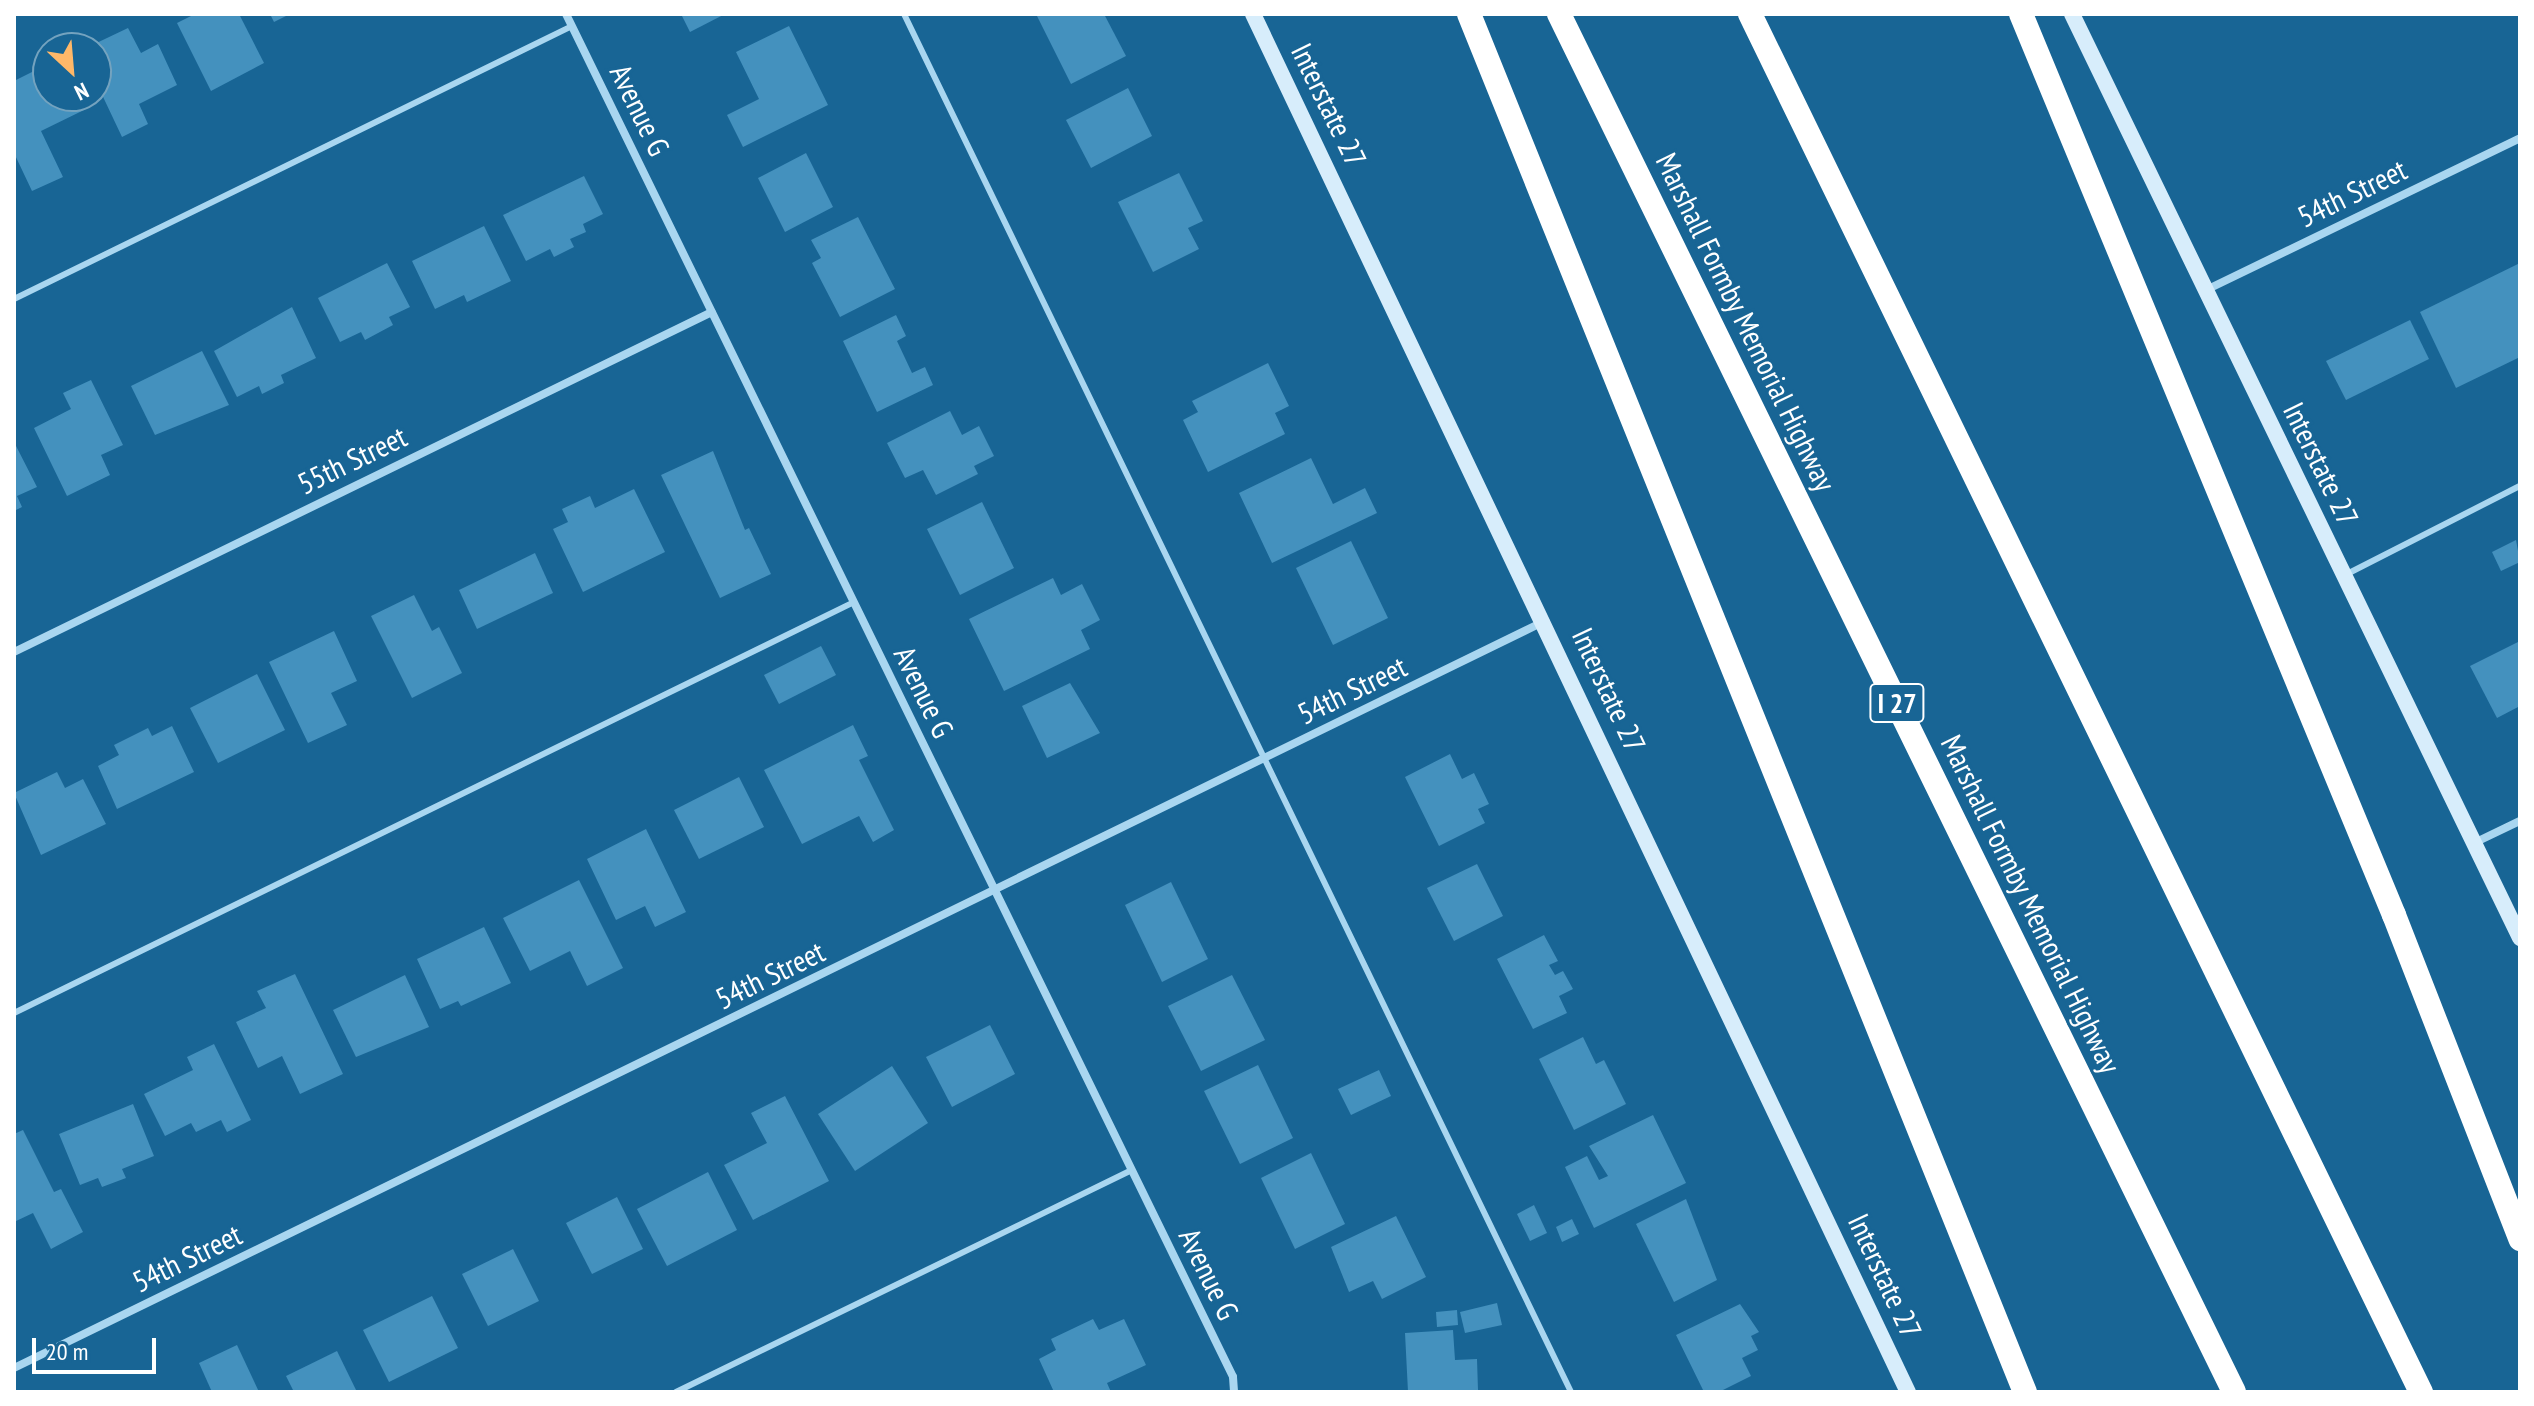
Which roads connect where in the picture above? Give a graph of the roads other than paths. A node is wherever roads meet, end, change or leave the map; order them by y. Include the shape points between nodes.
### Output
1 (566, 14) edge
2 (904, 14) edge
3 (1253, 14) edge
4 (1469, 14) edge
5 (1559, 14) edge
6 (1750, 14) edge
7 (2021, 14) edge
8 (2072, 14) edge
9 (572, 26) junction
10 (2520, 138) edge
11 (2206, 290) junction
12 (14, 299) edge
13 (712, 312) junction
14 (2520, 486) edge
15 (2344, 575) junction
16 (854, 602) junction
17 (1546, 621) junction
18 (14, 652) edge
19 (1266, 759) junction
20 (2520, 821) edge
21 (2474, 843) junction
22 (996, 892) junction
23 (2520, 938) edge
24 (14, 1013) edge
25 (1132, 1170) junction
26 (2520, 1239) edge
27 (14, 1368) edge
28 (676, 1392) edge
29 (1234, 1392) edge
30 (1571, 1392) edge
31 (1908, 1392) edge
32 (2025, 1392) edge
33 (2234, 1392) edge
34 (2421, 1392) edge

1 - 9 street, Avenue G
2 - 19 lane
3 - 17 main road, Interstate 27
4 - 32 highway
5 - 33 highway, Marshall Formby Memorial Highway / I 27
6 - 34 highway
7 - 26 highway via 2388,900
8 - 11 main road, Interstate 27
9 - 12 lane
9 - 13 street, Avenue G
10 - 11 street, 54th Street
11 - 15 main road, Interstate 27
13 - 16 street, Avenue G
13 - 18 street, 55th Street
14 - 15 lane
15 - 21 main road, Interstate 27
16 - 22 street, Avenue G
16 - 24 lane
17 - 19 street, 54th Street
17 - 31 main road, Interstate 27
19 - 22 street, 54th Street
19 - 30 lane
20 - 21 street
21 - 23 main road, Interstate 27
22 - 25 street, Avenue G
22 - 27 street, 54th Street
25 - 28 lane
25 - 29 street, Avenue G via 1233,1377

